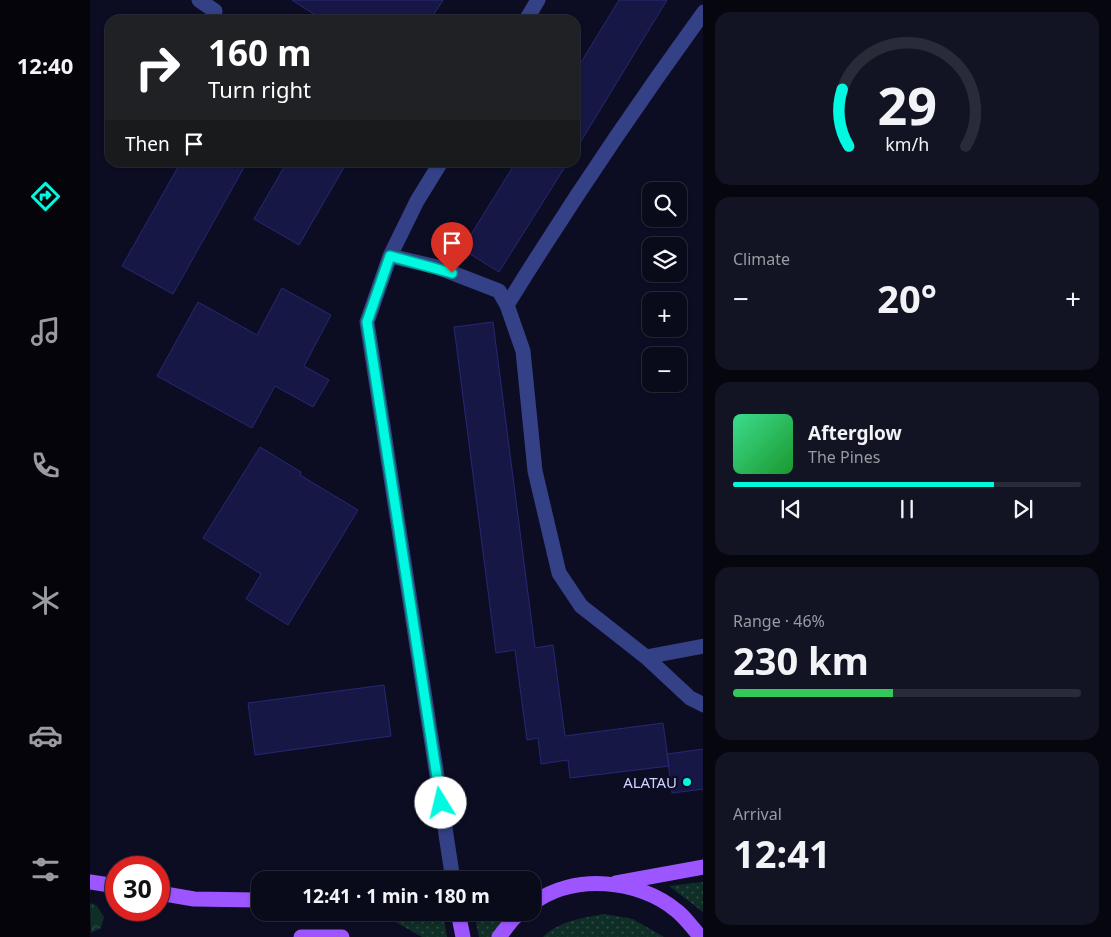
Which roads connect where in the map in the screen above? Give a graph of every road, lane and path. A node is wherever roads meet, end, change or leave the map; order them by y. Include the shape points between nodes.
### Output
1 (199, 0) edge
2 (538, 0) edge
3 (215, 11) dead end
4 (703, 13) edge
5 (529, 15) edge
6 (438, 167) edge
7 (390, 256) junction
8 (507, 306) junction
9 (703, 646) edge
10 (646, 657) junction
11 (703, 704) edge
12 (703, 867) edge
13 (452, 871) edge
14 (90, 882) edge
15 (105, 884) edge
16 (610, 884) junction
17 (572, 886) junction
18 (541, 888) edge
19 (170, 895) edge
20 (541, 898) edge
21 (251, 900) edge
22 (460, 921) edge
23 (511, 921) edge
24 (301, 937) edge
25 (342, 937) edge
26 (463, 937) edge
27 (499, 937) edge
28 (701, 937) edge

1 - 3 street
2 - 5 street
4 - 8 street via 650,86
6 - 7 street
7 - 8 street via 436,267 499,291
7 - 13 street via 367,322
8 - 10 street via 523,351 535,470 559,573 581,606
9 - 10 street
10 - 11 street via 690,698
12 - 16 main road
14 - 15 main road
16 - 17 main road
16 - 28 main road via 646,892 677,911
17 - 18 main road
17 - 20 main road
19 - 21 main road via 194,899
22 - 26 main road
23 - 27 main road
24 - 25 main road

